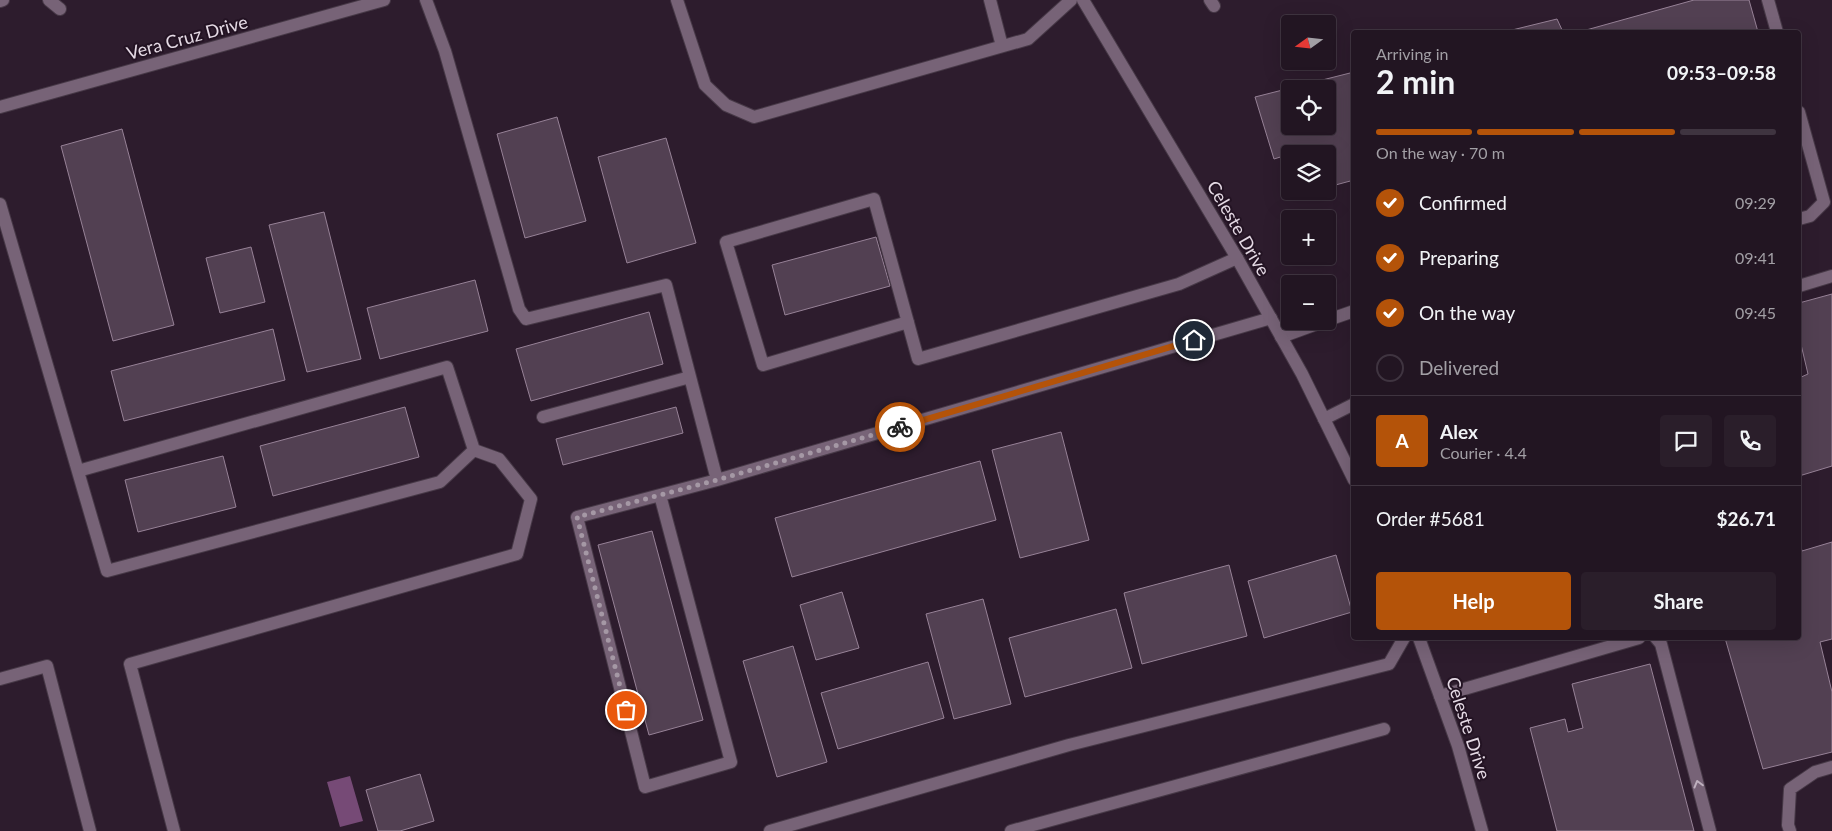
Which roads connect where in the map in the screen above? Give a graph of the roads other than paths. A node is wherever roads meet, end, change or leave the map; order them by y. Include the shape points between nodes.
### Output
1 (49, 0) edge
2 (384, 0) edge
3 (426, 0) edge
4 (677, 0) edge
5 (990, 0) edge
6 (1071, 0) edge
7 (1083, 0) edge
8 (1768, 0) edge
9 (60, 8) dead end
10 (1776, 30) edge
11 (1002, 46) junction
12 (0, 107) edge
13 (1801, 119) edge
14 (0, 204) edge
15 (1801, 218) edge
16 (1237, 258) junction
17 (1832, 276) edge
18 (1801, 285) edge
19 (1351, 312) edge
20 (1336, 317) edge
21 (1270, 318) junction
22 (908, 322) junction
23 (1301, 330) edge
24 (1282, 337) junction
25 (690, 377) junction
26 (1351, 406) edge
27 (543, 417) dead end
28 (1324, 420) junction
29 (474, 450) junction
30 (78, 471) junction
31 (1351, 474) edge
32 (717, 480) junction
33 (660, 495) junction
34 (1403, 640) edge
35 (1420, 640) edge
36 (1632, 640) edge
37 (1657, 640) edge
38 (0, 679) edge
39 (1440, 696) junction
40 (1384, 729) dead end
41 (1832, 767) edge
42 (90, 831) edge
43 (174, 831) edge
44 (770, 831) edge
45 (1011, 831) edge
46 (1482, 831) edge
47 (1710, 831) edge
48 (1790, 831) edge

1 - 9 street
2 - 12 street, Vera Cruz Drive
3 - 25 street via 445,51 519,308 526,319 666,285
4 - 11 street via 704,85 726,105 754,117
5 - 11 street
6 - 11 street via 1028,39
7 - 16 street, Celeste Drive
8 - 10 street
13 - 15 street via 1824,202 1810,216
14 - 30 street
16 - 21 street, Celeste Drive
16 - 22 street via 1180,284 918,359
17 - 18 street
19 - 20 street
21 - 24 street, Celeste Drive
21 - 32 street
22 - 22 street via 874,199 726,242 763,365
23 - 24 street
24 - 28 street, Celeste Drive
25 - 27 street
25 - 32 street
26 - 28 street
28 - 31 street, Celeste Drive
29 - 30 street via 447,367
29 - 30 street via 440,482 107,571
29 - 43 street via 499,459 531,499 517,554 130,664
32 - 33 street
33 - 33 street via 577,517 646,787 731,762
34 - 44 street via 1389,664 1069,746
35 - 39 street, Celeste Drive
36 - 39 street
47 -> 37 street
38 - 42 street via 47,666
39 - 46 street, Celeste Drive
40 - 45 street
41 - 48 street via 1815,772 1790,789

